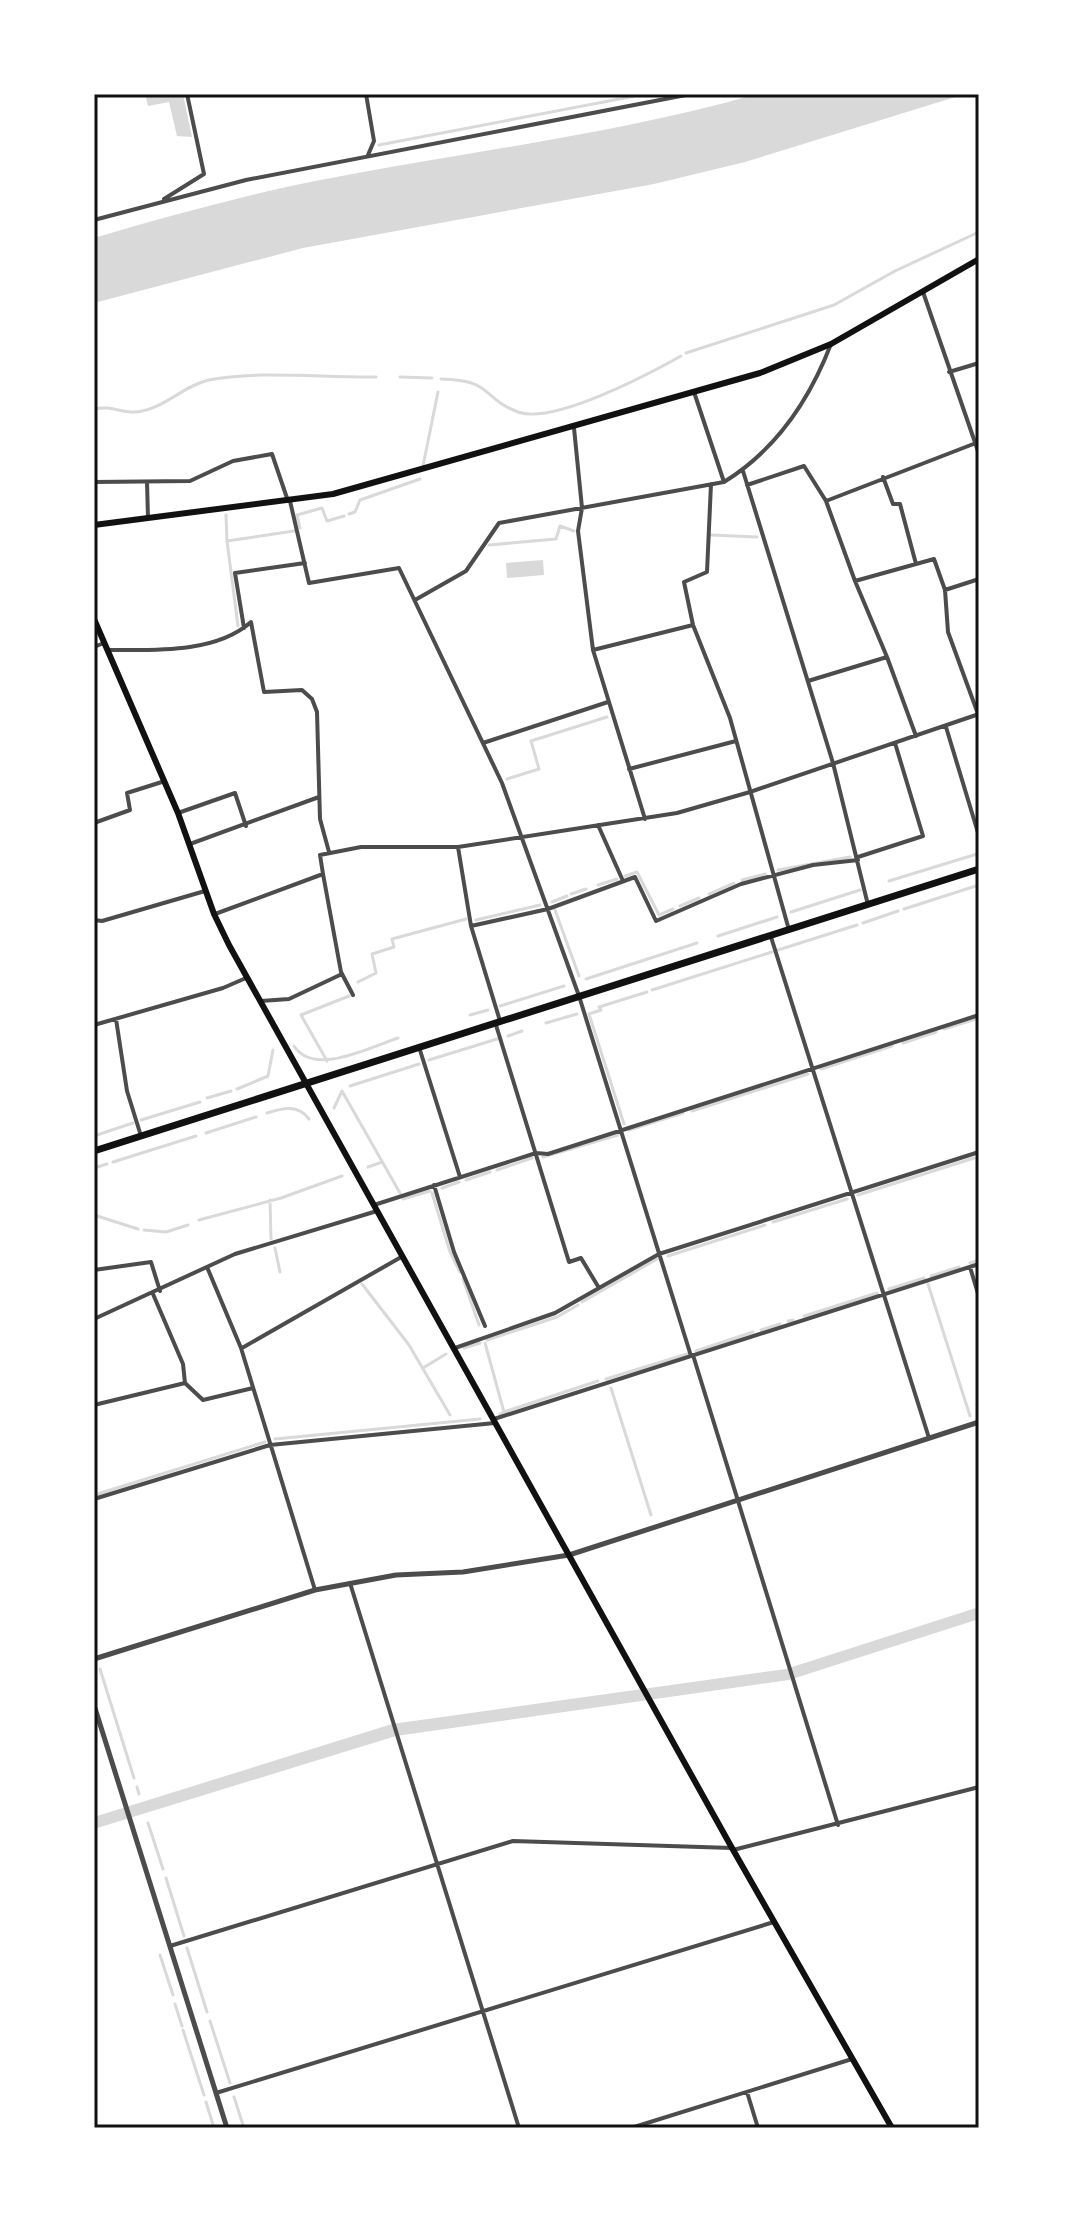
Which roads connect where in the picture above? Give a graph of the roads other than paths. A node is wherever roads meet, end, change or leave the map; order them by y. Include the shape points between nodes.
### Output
1 (187, 94) edge
2 (366, 94) edge
3 (691, 94) edge
4 (368, 155) junction
5 (164, 199) junction
6 (94, 220) edge
7 (979, 259) edge
8 (923, 292) junction
9 (831, 344) junction
10 (979, 363) edge
11 (949, 372) junction
12 (694, 392) junction
13 (574, 428) junction
14 (976, 443) junction
15 (979, 454) edge
16 (743, 471) junction
17 (883, 477) junction
18 (94, 482) edge
19 (147, 482) junction
20 (724, 482) junction
21 (711, 484) junction
22 (747, 485) junction
23 (289, 501) junction
24 (826, 501) junction
25 (582, 508) junction
26 (148, 518) junction
27 (94, 525) edge
28 (305, 563) junction
29 (916, 564) junction
30 (979, 579) edge
31 (855, 581) junction
32 (945, 590) junction
33 (415, 600) junction
34 (94, 619) edge
35 (693, 625) junction
36 (244, 628) junction
37 (106, 646) junction
38 (94, 647) edge
39 (593, 650) junction
40 (887, 657) junction
41 (808, 681) junction
42 (608, 702) junction
43 (978, 714) edge
44 (946, 726) junction
45 (916, 736) junction
46 (736, 741) junction
47 (483, 743) junction
48 (895, 743) junction
49 (833, 763) junction
50 (629, 769) junction
51 (165, 781) junction
52 (750, 792) junction
53 (319, 797) junction
54 (178, 813) junction
55 (645, 819) junction
56 (94, 823) edge
57 (598, 825) junction
58 (246, 826) junction
59 (522, 836) junction
60 (979, 836) edge
61 (190, 844) junction
62 (458, 847) junction
63 (329, 852) junction
64 (858, 858) junction
65 (979, 869) edge
66 (323, 874) junction
67 (774, 876) junction
68 (623, 881) junction
69 (205, 891) junction
70 (868, 905) junction
71 (548, 909) junction
72 (214, 914) junction
73 (94, 920) edge
74 (471, 926) junction
75 (789, 930) junction
76 (770, 935) junction
77 (342, 974) junction
78 (248, 977) junction
79 (353, 995) dead end
80 (579, 996) junction
81 (261, 1001) junction
82 (979, 1015) edge
83 (116, 1019) junction
84 (498, 1022) junction
85 (94, 1025) edge
86 (419, 1047) junction
87 (813, 1068) junction
88 (304, 1083) junction
89 (620, 1129) junction
90 (141, 1136) junction
91 (94, 1151) edge
92 (979, 1152) edge
93 (536, 1153) junction
94 (460, 1177) junction
95 (434, 1185) junction
96 (852, 1193) junction
97 (375, 1208) junction
98 (659, 1254) junction
99 (403, 1256) junction
100 (979, 1264) edge
101 (207, 1267) junction
102 (970, 1267) junction
103 (94, 1270) edge
104 (599, 1288) junction
105 (160, 1291) junction
106 (153, 1294) junction
107 (884, 1294) junction
108 (979, 1297) edge
109 (94, 1319) edge
110 (485, 1326) dead end
111 (241, 1348) junction
112 (453, 1349) junction
113 (692, 1356) junction
114 (185, 1383) junction
115 (253, 1388) junction
116 (94, 1405) edge
117 (494, 1421) junction
118 (979, 1422) edge
119 (929, 1438) junction
120 (270, 1445) junction
121 (94, 1499) edge
122 (739, 1499) junction
123 (569, 1555) junction
124 (350, 1583) junction
125 (315, 1590) junction
126 (94, 1659) edge
127 (94, 1705) edge
128 (979, 1787) edge
129 (838, 1825) junction
130 (732, 1849) junction
131 (437, 1864) junction
132 (774, 1922) junction
133 (169, 1947) junction
134 (483, 2011) junction
135 (852, 2059) junction
136 (747, 2092) junction
137 (216, 2093) junction
138 (227, 2128) edge
139 (519, 2128) edge
140 (631, 2128) edge
141 (758, 2128) edge
142 (892, 2128) edge

1 - 5 street via 204,174
2 - 4 street via 374,141
3 - 4 street
4 - 5 street
5 - 6 street
7 - 8 main road
8 - 9 main road
8 - 11 street
9 - 12 main road
9 - 16 street via 792,421
10 - 11 street
11 - 14 street
12 - 13 main road
12 - 20 street
13 - 23 main road via 333,494
13 - 25 street
14 - 15 street
14 - 17 street
16 - 20 street
16 - 22 street
17 - 24 street
17 - 29 street via 893,504 900,504
18 - 19 street
19 - 23 street via 190,481 233,461 272,454
19 - 26 street
20 - 21 street
21 - 25 street
21 - 35 street via 707,572 684,582
22 - 24 street via 804,466
22 - 41 street
23 - 26 main road
23 - 28 street
24 - 31 street
25 - 33 street via 499,523 466,571
25 - 39 street via 578,531
26 - 27 main road
28 - 33 street via 309,583 399,568
28 - 36 street via 235,573
29 - 31 street
29 - 32 street via 934,559
30 - 32 street
31 - 40 street
32 - 43 street via 948,632
33 - 47 street
34 - 37 main road
35 - 39 street
35 - 46 street
36 - 37 street via 212,642 156,650
36 - 53 street via 251,622 264,692 302,690 312,699 317,712
37 - 38 street
37 - 51 main road
39 - 42 street
40 - 41 street
40 - 45 street
41 - 49 street
42 - 47 street
42 - 50 street
43 - 44 street
44 - 45 street
44 - 60 street
45 - 48 street
46 - 50 street
46 - 52 street
47 - 59 street
48 - 49 street
48 - 64 street via 923,836
49 - 52 street
49 - 64 street
50 - 55 street
51 - 54 main road
51 - 56 street via 127,793 130,810
52 - 55 street
52 - 67 street
53 - 58 street
53 - 63 street
54 - 58 street via 235,793
54 - 61 main road
55 - 57 street
57 - 59 street
57 - 68 street
58 - 61 street
59 - 62 street
59 - 71 street
61 - 69 main road
62 - 63 street
62 - 74 street
63 - 66 street via 320,855
64 - 67 street
64 - 70 street
65 - 70 highway
66 - 72 street
66 - 77 street
67 - 68 street via 741,884 656,921 635,877
67 - 75 street
68 - 71 street
69 - 72 main road
69 - 73 street
70 - 75 highway
71 - 74 street
71 - 80 street
72 - 78 main road
74 - 84 street
75 - 76 highway
76 - 80 highway
76 - 87 street
77 - 79 street
77 - 81 street via 289,999
78 - 81 main road
78 - 83 street
80 - 84 highway
80 - 89 street
81 - 88 main road
82 - 87 street
83 - 85 street
83 - 90 street via 127,1091
84 - 86 highway
84 - 93 street
86 - 88 highway
86 - 94 street
87 - 89 street
87 - 96 street
88 - 90 highway
88 - 97 main road
89 - 93 street via 548,1154
89 - 98 street
90 - 91 highway
92 - 96 street
93 - 94 street
93 - 104 street via 569,1262 581,1258
94 - 95 street
95 - 97 street
95 - 110 street
96 - 98 street
96 - 107 street
97 - 99 main road
97 - 101 street
98 - 104 street
98 - 113 street
99 - 111 street
99 - 112 main road
100 - 102 street
101 - 105 street
101 - 111 street
102 - 107 street
102 - 108 street
103 - 105 street via 151,1262
104 - 112 street via 555,1313
105 - 106 street
106 - 109 street
106 - 114 street via 183,1364
107 - 113 street
107 - 119 street
111 - 115 street
112 - 117 main road
113 - 117 street
113 - 122 street
114 - 115 street via 203,1400
114 - 116 street
115 - 120 street
117 - 120 street
117 - 123 main road
118 - 119 street
119 - 122 street
120 - 121 street
120 - 125 street
122 - 123 street
122 - 129 street
123 - 124 street
123 - 130 main road
124 - 125 street
124 - 131 street
125 - 126 street
127 - 133 street
128 - 129 street
129 - 130 street
130 - 131 street via 513,1841
130 - 132 main road
131 - 133 street
131 - 134 street
132 - 134 street
132 - 135 main road
133 - 137 street
134 - 137 street
134 - 139 street
135 - 136 street
135 - 142 main road
136 - 140 street
136 - 141 street
137 - 138 street

